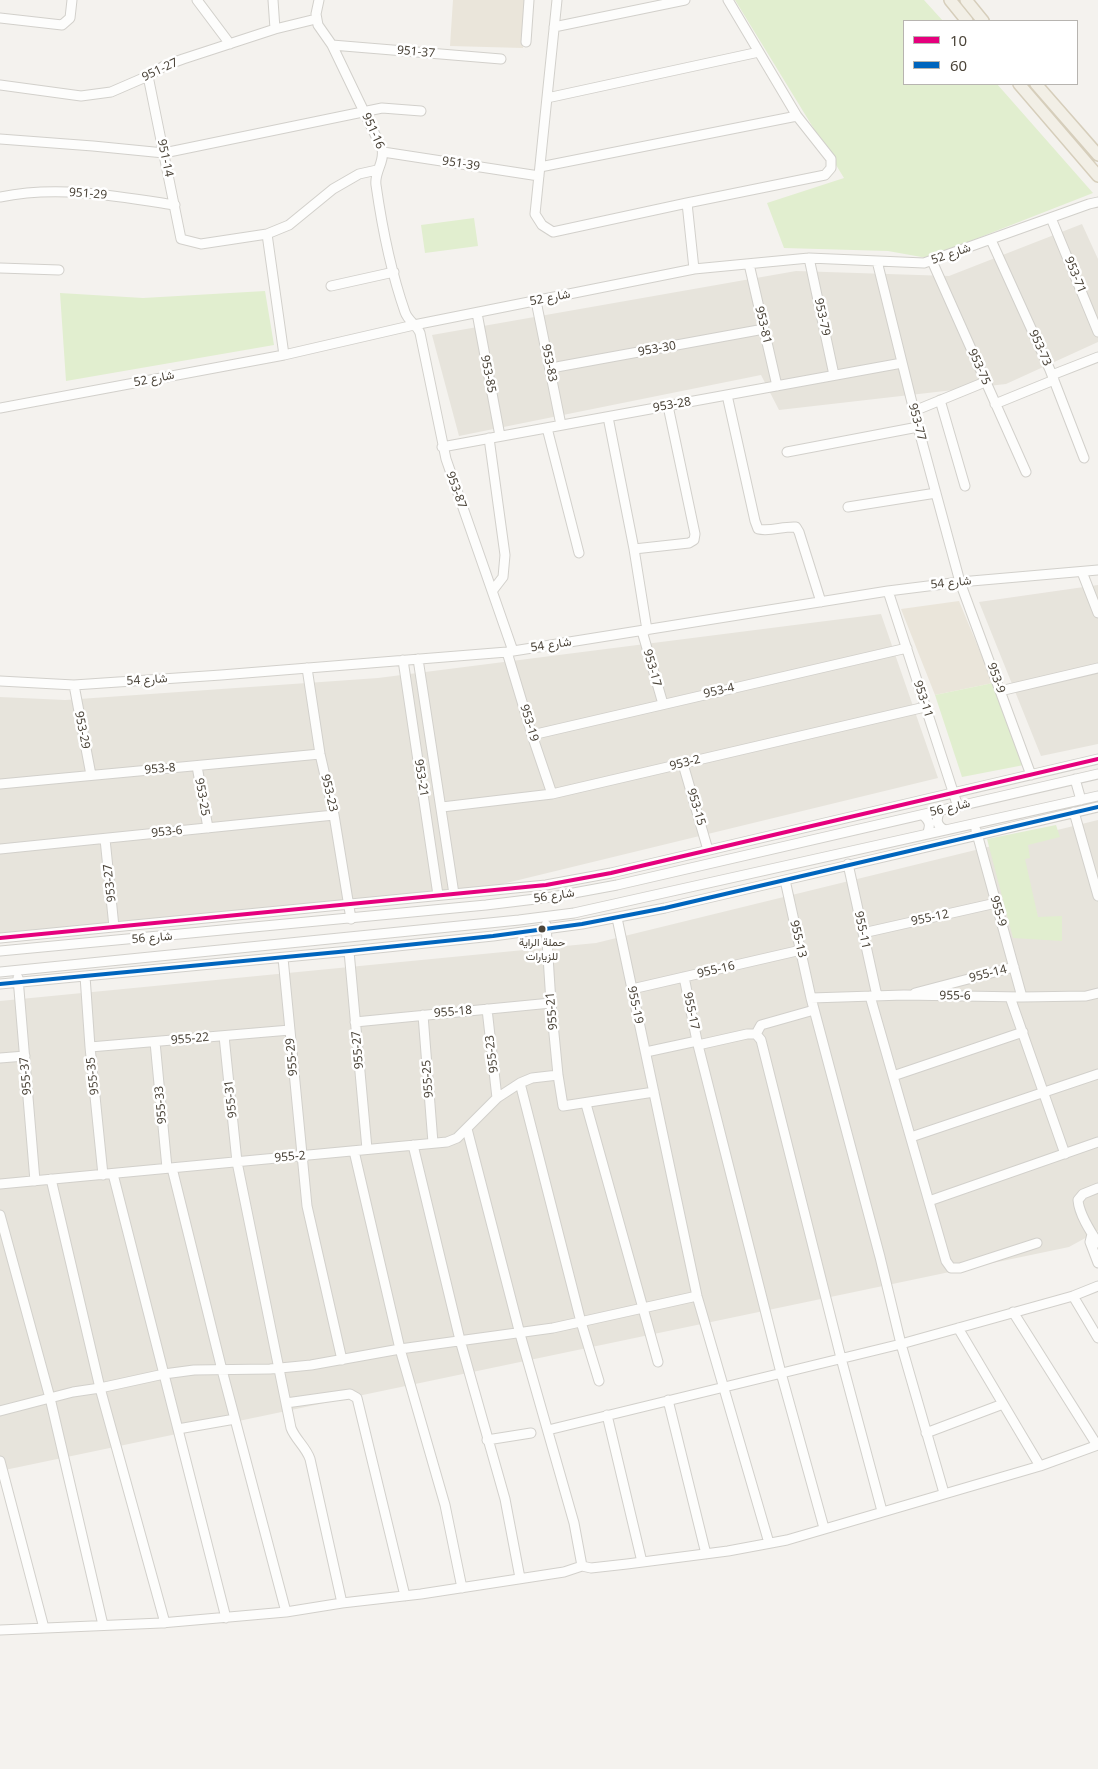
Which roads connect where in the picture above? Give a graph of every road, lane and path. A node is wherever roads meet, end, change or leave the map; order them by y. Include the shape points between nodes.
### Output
1 (72, 0) edge
2 (197, 0) edge
3 (273, 0) edge
4 (319, 0) edge
5 (529, 0) edge
6 (557, 0) edge
7 (685, 0) edge
8 (728, 0) edge
9 (950, 0) edge
10 (966, 0) edge
11 (0, 18) edge
12 (316, 19) junction
13 (967, 20) edge
14 (982, 20) edge
15 (554, 27) junction
16 (275, 29) junction
17 (526, 42) dead end
18 (230, 44) junction
19 (332, 45) junction
20 (759, 52) junction
21 (501, 60) dead end
22 (148, 76) junction
23 (0, 85) edge
24 (1020, 85) edge
25 (1037, 85) edge
26 (547, 98) junction
27 (422, 111) dead end
28 (364, 112) junction
29 (797, 116) junction
30 (0, 139) edge
31 (1093, 146) edge
32 (383, 152) junction
33 (164, 153) junction
34 (1098, 155) edge
35 (377, 170) junction
36 (539, 171) junction
37 (1098, 176) edge
38 (0, 197) edge
39 (1098, 202) edge
40 (687, 203) junction
41 (175, 205) junction
42 (1051, 218) junction
43 (267, 234) junction
44 (991, 240) junction
45 (809, 258) junction
46 (876, 261) junction
47 (932, 261) junction
48 (749, 264) junction
49 (0, 268) edge
50 (694, 269) junction
51 (59, 270) dead end
52 (394, 272) junction
53 (331, 286) dead end
54 (536, 301) junction
55 (477, 312) junction
56 (414, 325) junction
57 (764, 329) junction
58 (1098, 332) edge
59 (284, 354) junction
60 (1098, 357) edge
61 (902, 363) junction
62 (550, 368) junction
63 (834, 375) junction
64 (1053, 377) junction
65 (985, 382) junction
66 (778, 386) junction
67 (726, 395) junction
68 (940, 400) junction
69 (995, 404) junction
70 (668, 406) junction
71 (0, 408) edge
72 (914, 411) junction
73 (608, 417) junction
74 (561, 425) junction
75 (918, 427) junction
76 (547, 428) junction
77 (500, 436) junction
78 (490, 438) junction
79 (442, 447) junction
80 (787, 452) dead end
81 (1084, 458) dead end
82 (1026, 472) dead end
83 (965, 486) dead end
84 (936, 493) junction
85 (848, 507) dead end
86 (634, 550) junction
87 (579, 553) dead end
88 (1098, 570) edge
89 (1082, 572) junction
90 (960, 582) junction
91 (493, 590) junction
92 (888, 591) junction
93 (821, 602) junction
94 (1098, 613) edge
95 (644, 630) junction
96 (906, 648) junction
97 (510, 651) junction
98 (418, 659) junction
99 (403, 660) junction
100 (307, 668) junction
101 (1098, 668) edge
102 (0, 681) edge
103 (74, 685) junction
104 (1000, 691) junction
105 (663, 704) junction
106 (925, 707) junction
107 (532, 735) junction
108 (320, 754) junction
109 (1098, 759) edge
110 (683, 764) junction
111 (197, 766) junction
112 (1098, 774) edge
113 (91, 775) junction
114 (1031, 775) junction
115 (1076, 779) junction
116 (0, 784) edge
117 (953, 793) junction
118 (552, 794) junction
119 (1098, 796) edge
120 (1080, 800) junction
121 (958, 806) junction
122 (442, 807) junction
123 (1098, 807) edge
124 (940, 811) junction
125 (1074, 812) junction
126 (334, 815) junction
127 (923, 815) junction
128 (974, 824) junction
129 (208, 828) junction
130 (945, 830) junction
131 (927, 834) junction
132 (977, 835) junction
133 (105, 839) junction
134 (0, 849) edge
135 (708, 850) junction
136 (848, 864) junction
137 (785, 880) junction
138 (1096, 883) edge
139 (454, 894) junction
140 (438, 895) junction
141 (1098, 896) edge
142 (348, 903) junction
143 (996, 903) junction
144 (443, 910) junction
145 (545, 917) junction
146 (351, 918) junction
147 (617, 918) junction
148 (114, 927) junction
149 (445, 928) junction
150 (547, 929) junction
151 (863, 933) junction
152 (0, 938) edge
153 (800, 950) junction
154 (0, 951) edge
155 (349, 952) junction
156 (283, 958) junction
157 (1014, 967) junction
158 (18, 971) junction
159 (0, 972) edge
160 (85, 976) junction
161 (684, 977) junction
162 (19, 982) junction
163 (0, 984) edge
164 (632, 989) junction
165 (1098, 993) edge
166 (904, 995) junction
167 (874, 996) junction
168 (1010, 997) junction
169 (1022, 997) junction
170 (811, 998) junction
171 (551, 1003) junction
172 (487, 1009) junction
173 (814, 1010) junction
174 (423, 1015) junction
175 (355, 1022) junction
176 (290, 1030) junction
177 (1023, 1032) junction
178 (756, 1034) junction
179 (224, 1036) junction
180 (156, 1042) junction
181 (698, 1043) junction
182 (90, 1047) junction
183 (646, 1052) junction
184 (25, 1056) junction
185 (0, 1058) edge
186 (1098, 1074) edge
187 (558, 1075) junction
188 (893, 1076) junction
189 (520, 1083) junction
190 (654, 1092) junction
191 (1043, 1092) junction
192 (497, 1098) junction
193 (586, 1104) junction
194 (467, 1129) junction
195 (911, 1137) junction
196 (1098, 1142) edge
197 (433, 1143) junction
198 (414, 1145) junction
199 (367, 1150) junction
200 (354, 1151) junction
201 (1065, 1154) junction
202 (302, 1156) junction
203 (237, 1162) junction
204 (170, 1168) junction
205 (103, 1174) junction
206 (113, 1174) junction
207 (51, 1180) junction
208 (35, 1181) junction
209 (0, 1184) edge
210 (1098, 1188) edge
211 (929, 1201) junction
212 (0, 1215) edge
213 (1092, 1234) junction
214 (1098, 1242) edge
215 (1037, 1243) dead end
216 (1098, 1264) edge
217 (1098, 1286) edge
218 (697, 1296) junction
219 (1073, 1296) junction
220 (642, 1310) junction
221 (1013, 1312) junction
222 (581, 1322) junction
223 (958, 1328) junction
224 (520, 1334) junction
225 (1098, 1338) edge
226 (460, 1340) junction
227 (901, 1344) junction
228 (400, 1349) junction
229 (841, 1358) junction
230 (342, 1360) junction
231 (658, 1362) dead end
232 (279, 1368) junction
233 (222, 1370) junction
234 (781, 1373) junction
235 (164, 1374) junction
236 (599, 1381) dead end
237 (723, 1386) junction
238 (100, 1388) junction
239 (50, 1398) junction
240 (668, 1400) junction
241 (286, 1403) junction
242 (1003, 1404) junction
243 (0, 1411) edge
244 (607, 1415) junction
245 (235, 1419) junction
246 (178, 1429) junction
247 (548, 1430) junction
248 (531, 1433) dead end
249 (926, 1433) junction
250 (488, 1440) junction
251 (1097, 1445) edge
252 (0, 1461) edge
253 (1040, 1466) junction
254 (944, 1493) junction
255 (882, 1512) junction
256 (824, 1528) junction
257 (769, 1543) junction
258 (706, 1554) junction
259 (642, 1562) junction
260 (582, 1566) junction
261 (520, 1578) junction
262 (462, 1588) junction
263 (405, 1596) junction
264 (342, 1603) junction
265 (286, 1612) junction
266 (226, 1618) junction
267 (165, 1623) junction
268 (103, 1626) junction
269 (44, 1628) junction
270 (0, 1630) edge

1 - 11 street via 70,18 62,25
2 - 18 street
3 - 16 street
4 - 12 street
5 - 17 street
6 - 15 street
7 - 15 street
8 - 20 street
9 - 13 main road
10 - 14 main road
12 - 16 street, 951-27
12 - 19 street, 951-16
15 - 26 street
16 - 18 street, 951-27
18 - 22 street, 951-27 via 164,66
19 - 21 street, 951-37
19 - 28 street, 951-16
20 - 26 street
20 - 29 street
22 - 23 street, 951-27 via 111,92 81,96
22 - 33 street, 951-14
24 - 37 main road
25 - 31 main road
26 - 36 street
27 - 28 street via 382,108
28 - 32 street, 951-16
28 - 33 street
29 - 36 street, 951-39
29 - 40 street via 831,159 831,168 825,175
30 - 33 street
31 - 34 main road
32 - 35 street, 951-16
32 - 36 street, 951-39
33 - 41 street, 951-14
35 - 43 street via 359,174 333,189 289,225
35 - 52 street, 951-16 via 375,182 381,223
36 - 40 street via 535,214 542,225 553,232
38 - 41 street, 951-29 via 19,193 93,193
39 - 42 street, شارع 52
40 - 50 street
41 - 43 street, 951-14 via 182,240 201,244
42 - 44 street, شارع 52
42 - 58 street, 953-71
43 - 59 street
44 - 47 street, شارع 52
44 - 64 street, 953-73
45 - 46 street, شارع 52
45 - 48 street, شارع 52
45 - 63 street, 953-79
46 - 47 street, شارع 52
46 - 61 street, 953-77
47 - 65 street, 953-75
48 - 50 street, شارع 52
48 - 57 street, 953-81
49 - 51 street
50 - 54 street, شارع 52
52 - 53 street
52 - 56 street, 951-16 via 405,314
54 - 55 street, شارع 52
54 - 62 street, 953-83
55 - 56 street, شارع 52
55 - 77 street, 953-85
56 - 59 street, شارع 52
56 - 79 street, 953-87 via 420,333
57 - 62 street, 953-30
57 - 66 street, 953-81
59 - 71 street, شارع 52
60 - 64 street
61 - 63 street, 953-28
61 - 72 street, 953-77
62 - 74 street, 953-83
63 - 66 street, 953-28
64 - 69 street
64 - 81 street, 953-73
65 - 68 street
65 - 69 street, 953-75
66 - 67 street, 953-28
67 - 70 street, 953-28
67 - 93 street via 758,529 796,527
68 - 72 street
68 - 83 street
69 - 82 street, 953-75
70 - 73 street, 953-28
70 - 86 street via 694,540 689,544
72 - 75 street, 953-77
73 - 74 street, 953-28
73 - 86 street, 953-17
74 - 76 street, 953-28
75 - 80 street
75 - 84 street, 953-77
76 - 77 street, 953-28
76 - 87 street
77 - 78 street, 953-28
78 - 79 street, 953-28
78 - 91 street via 505,555 503,577
79 - 91 street, 953-87
84 - 85 street
84 - 90 street, 953-77
86 - 95 street, 953-17
88 - 89 street, شارع 54
89 - 90 street, شارع 54
89 - 94 street
90 - 92 street, شارع 54
90 - 104 street, 953-9
91 - 97 street, 953-87
92 - 93 street, شارع 54
92 - 96 street, 953-11
93 - 95 street, شارع 54
95 - 97 street, شارع 54
95 - 105 street, 953-17
96 - 105 street, 953-4
96 - 106 street, 953-11
97 - 98 street, شارع 54
97 - 107 street, 953-19
98 - 99 street, شارع 54
98 - 122 street, 953-21
99 - 100 street, شارع 54
99 - 140 street, 953-21
100 - 103 street, شارع 54
100 - 108 street, 953-23
101 - 104 street
102 - 103 street, شارع 54
103 - 113 street, 953-29
104 - 114 street, 953-9
105 - 107 street, 953-4
106 - 110 street, 953-2
106 - 117 street, 953-11
107 - 118 street, 953-19
108 - 111 street, 953-8
108 - 126 street, 953-23
109 - 114 street
110 - 118 street, 953-2
110 - 135 street, 953-15
111 - 113 street, 953-8
111 - 129 street, 953-25
112 - 115 street, شارع 56
113 - 116 street, 953-8
114 - 117 street
115 - 120 street
115 - 121 street, شارع 56
117 - 121 street, 953-11
117 - 135 street
118 - 122 street, 953-2
119 - 120 street, شارع 56
120 - 128 street, شارع 56
121 - 124 street, شارع 56
122 - 139 street, 953-21
123 - 125 street
124 - 127 street, شارع 56
124 - 130 street via 937,822
125 - 132 street
125 - 138 street
126 - 129 street, 953-6
126 - 142 street, 953-23
127 - 131 street via 930,824
127 - 144 street, شارع 56 via 609,887
128 - 130 street, شارع 56
128 - 132 street, 955-9
129 - 133 street, 953-6
130 - 131 street, شارع 56
131 - 145 street, شارع 56
132 - 136 street
132 - 143 street, 955-9
133 - 134 street, 953-6
133 - 148 street, 953-27
135 - 139 street via 546,885
136 - 137 street
136 - 151 street, 955-11
137 - 147 street
137 - 153 street, 955-13
138 - 141 street
139 - 140 street
140 - 142 street
142 - 146 street, 953-23
142 - 148 street
143 - 151 street, 955-12
143 - 157 street, 955-9
144 - 146 street, شارع 56
144 - 149 street
145 - 149 street, شارع 56
145 - 150 street, 955-21
146 - 154 street, شارع 56
147 - 150 street
147 - 164 street, 955-19
148 - 152 street
149 - 158 street, شارع 56
150 - 155 street
150 - 171 street, 955-21
151 - 167 street, 955-11
153 - 161 street, 955-16
153 - 170 street, 955-13
155 - 156 street
155 - 175 street, 955-27
156 - 160 street
156 - 176 street, 955-29
157 - 166 street, 955-14
157 - 169 street, 955-9
158 - 159 street, شارع 56
158 - 162 street, 955-37
160 - 162 street
160 - 182 street, 955-35
161 - 164 street, 955-16
161 - 181 street, 955-17
162 - 163 street
162 - 184 street, 955-37
164 - 183 street, 955-19
165 - 169 street, 955-6
166 - 167 street, 955-6
166 - 168 street, 955-6
167 - 170 street, 955-6
167 - 188 street, 955-11
168 - 169 street, 955-6
168 - 177 street
170 - 173 street, 955-13
171 - 172 street, 955-18
171 - 187 street, 955-21
172 - 174 street, 955-18
172 - 192 street, 955-23
173 - 178 street via 761,1026
173 - 227 street, 955-13
174 - 175 street, 955-18
174 - 197 street, 955-25
175 - 199 street, 955-27
176 - 179 street, 955-22
176 - 202 street, 955-29
177 - 188 street
177 - 191 street
178 - 181 street
178 - 229 street via 761,1040
179 - 180 street, 955-22
179 - 203 street, 955-31
180 - 182 street, 955-22
180 - 204 street, 955-33
181 - 183 street
181 - 234 street, 955-17
182 - 205 street, 955-35
183 - 190 street, 955-19
184 - 185 street
184 - 208 street, 955-37
186 - 191 street
187 - 189 street, 955-2
187 - 193 street, 955-21 via 562,1104 565,1107
188 - 195 street, 955-11
189 - 192 street, 955-2
189 - 222 street
190 - 193 street
190 - 218 street, 955-19
191 - 195 street
191 - 201 street
192 - 194 street, 955-2
193 - 220 street
194 - 197 street, 955-2 via 457,1138
194 - 224 street
195 - 211 street, 955-11
196 - 201 street
197 - 198 street, 955-2
198 - 199 street, 955-2
198 - 226 street
199 - 200 street, 955-2
200 - 202 street, 955-2
200 - 228 street
201 - 211 street
202 - 203 street, 955-2
202 - 230 street, 955-29 via 307,1206
203 - 204 street, 955-2
203 - 232 street, 955-31
204 - 206 street, 955-2
204 - 233 street, 955-33
205 - 206 street, 955-2
205 - 207 street, 955-2
206 - 235 street
207 - 208 street, 955-2
207 - 238 street
208 - 209 street, 955-2
210 - 213 street via 1083,1194 1078,1200
211 - 215 street, 955-11 via 946,1261 951,1268 960,1268
212 - 239 street
213 - 214 street
213 - 216 street via 1090,1242
217 - 219 street
218 - 220 street
218 - 237 street, 955-19
219 - 221 street
219 - 225 street
220 - 222 street
220 - 231 street
221 - 223 street
221 - 251 street
222 - 224 street
222 - 236 street
223 - 227 street
223 - 242 street
224 - 226 street
224 - 247 street
226 - 228 street
226 - 250 street
227 - 229 street
227 - 249 street, 955-13
228 - 230 street
228 - 262 street via 445,1505
229 - 234 street
229 - 255 street
230 - 232 street
232 - 233 street
232 - 241 street, 955-31
233 - 235 street
233 - 245 street, 955-33
234 - 237 street
234 - 256 street, 955-17
235 - 238 street
235 - 246 street
237 - 240 street
237 - 257 street, 955-19
238 - 239 street
238 - 267 street
239 - 243 street
239 - 268 street
240 - 244 street
240 - 258 street
241 - 263 street via 350,1394 357,1398
241 - 264 street, 955-31 via 293,1434 310,1459
242 - 249 street
242 - 253 street
244 - 247 street
244 - 259 street
245 - 246 street
245 - 265 street, 955-33
246 - 266 street
247 - 260 street via 574,1523
248 - 250 street
249 - 254 street, 955-13
250 - 261 street via 505,1499
251 - 253 street
252 - 269 street
253 - 254 street
254 - 255 street
255 - 256 street
256 - 257 street
257 - 258 street
258 - 259 street
259 - 260 street via 591,1568
260 - 261 street
261 - 262 street
262 - 263 street
263 - 264 street
264 - 265 street
265 - 266 street
266 - 267 street
267 - 268 street
268 - 269 street
269 - 270 street

